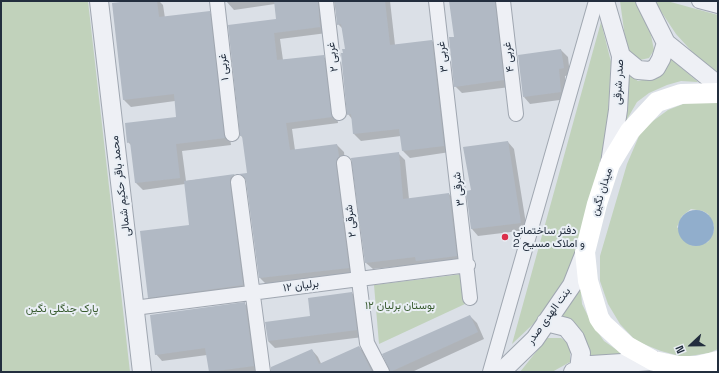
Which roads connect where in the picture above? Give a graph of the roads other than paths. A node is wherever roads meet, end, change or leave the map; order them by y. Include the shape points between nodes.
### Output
1 (99, 1) edge
2 (217, 1) edge
3 (326, 1) edge
4 (436, 1) edge
5 (503, 1) edge
6 (596, 1) edge
7 (605, 1) edge
8 (645, 1) edge
9 (699, 1) edge
10 (718, 6) edge
11 (666, 43) junction
12 (621, 56) junction
13 (718, 85) edge
14 (718, 92) edge
15 (340, 113) dead end
16 (450, 114) joint
17 (516, 114) dead end
18 (232, 134) dead end
19 (344, 163) dead end
20 (610, 164) junction
21 (238, 182) dead end
22 (586, 252) junction
23 (468, 265) junction
24 (358, 279) junction
25 (252, 293) junction
26 (470, 298) dead end
27 (134, 308) junction
28 (546, 322) junction
29 (654, 361) junction
30 (718, 361) edge
31 (683, 369) edge
32 (576, 371) edge
33 (142, 372) edge
34 (263, 372) edge
35 (382, 372) edge
36 (490, 372) edge
37 (501, 372) edge

1 - 27 street, محمد باقر حکیم شمالی
2 - 18 street, ۱ غربی
3 - 15 street, ۲ غربی
4 - 16 street, ۳ غربی
5 - 17 street, ۴ غربی
6 - 36 street
7 - 12 street, صدر شرقی
8 - 11 street
9 - 10 street
11 - 12 street via 662,59 656,68 650,71 638,70
11 - 13 street
12 - 20 street, صدر شرقی via 618,110
14 - 20 main road, میدان نگین via 681,94 657,102 630,131
16 - 23 street, ۳ شرقی
19 - 24 street, ۲ شرقی
20 - 22 main road, میدان نگین via 597,204
21 - 25 street
22 - 28 street, بنت الهدی صدر via 572,285
22 - 29 main road, میدان نگین via 588,281 603,324 627,346
23 - 24 street, برلیان ۱۲
23 - 26 street
24 - 25 street, برلیان ۱۲
24 - 35 street via 367,343
25 - 27 street, برلیان ۱۲
25 - 34 street
27 - 33 street, محمد باقر حکیم شمالی
28 - 32 street via 566,327 575,338 581,353
28 - 37 street, بنت الهدی صدر via 535,339
29 - 31 main road, میدان نگین
29 - 32 street via 591,365
30 - 31 main road, میدان نگین

